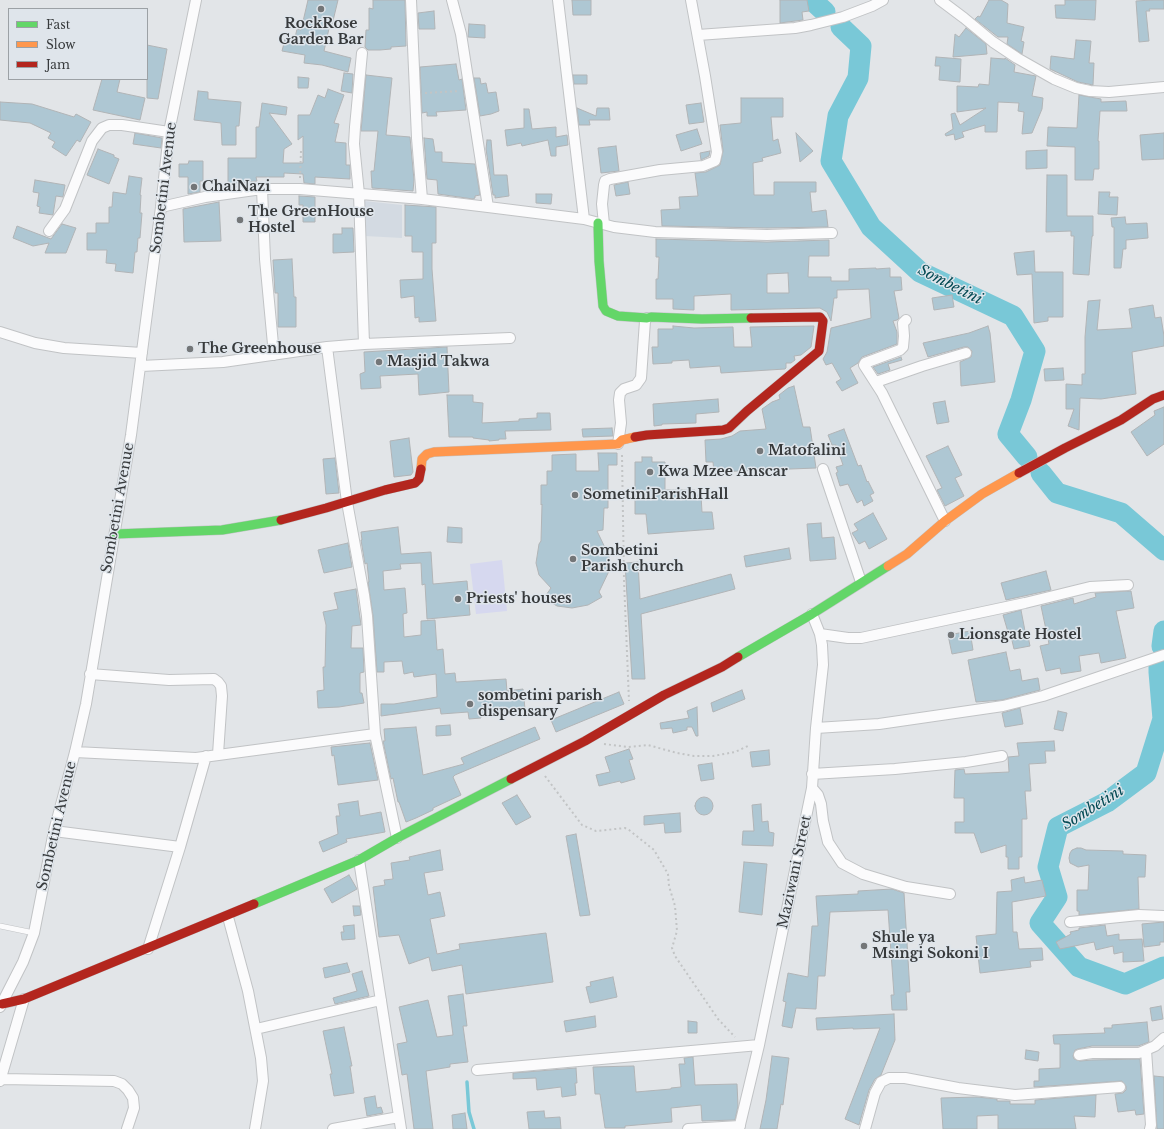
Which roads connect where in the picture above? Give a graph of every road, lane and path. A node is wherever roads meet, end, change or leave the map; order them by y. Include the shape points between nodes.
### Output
1 (196, 0) edge
2 (411, 0) edge
3 (452, 0) edge
4 (558, 0) edge
5 (691, 0) edge
6 (883, 0) edge
7 (940, 0) edge
8 (698, 35) junction
9 (362, 53) dead end
10 (1164, 88) edge
11 (457, 92) dead end
12 (415, 94) junction
13 (169, 132) junction
14 (301, 151) dead end
15 (262, 189) junction
16 (300, 189) junction
17 (359, 194) junction
18 (422, 199) junction
19 (162, 207) junction
20 (488, 207) junction
21 (584, 219) junction
22 (601, 224) junction
23 (49, 231) dead end
24 (832, 233) dead end
25 (647, 318) junction
26 (906, 320) dead end
27 (0, 332) edge
28 (510, 338) dead end
29 (364, 344) junction
30 (326, 347) junction
31 (966, 353) dead end
32 (142, 354) junction
33 (274, 355) junction
34 (141, 366) junction
35 (876, 382) junction
36 (1164, 395) edge
37 (620, 442) junction
38 (823, 469) dead end
39 (347, 502) junction
40 (945, 521) junction
41 (115, 534) junction
42 (862, 582) junction
43 (1128, 585) dead end
44 (812, 614) junction
45 (820, 634) junction
46 (1164, 655) edge
47 (90, 674) junction
48 (630, 715) junction
49 (816, 728) junction
50 (375, 734) junction
51 (585, 741) junction
52 (750, 746) dead end
53 (75, 752) junction
54 (218, 754) junction
55 (206, 756) junction
56 (1002, 756) dead end
57 (537, 765) junction
58 (812, 774) junction
59 (812, 788) junction
60 (54, 831) junction
61 (397, 838) junction
62 (180, 847) junction
63 (359, 860) junction
64 (950, 894) dead end
65 (1164, 916) edge
66 (228, 917) junction
67 (1070, 922) dead end
68 (0, 926) edge
69 (34, 933) junction
70 (148, 949) junction
71 (24, 999) junction
72 (381, 1000) junction
73 (1, 1006) edge
74 (256, 1029) junction
75 (1164, 1038) edge
76 (759, 1045) junction
77 (744, 1046) junction
78 (1146, 1050) junction
79 (1080, 1055) dead end
80 (477, 1070) dead end
81 (1, 1080) edge
82 (1120, 1087) dead end
83 (399, 1117) junction
84 (740, 1128) edge
85 (127, 1129) edge
86 (255, 1129) edge
87 (333, 1129) edge
88 (401, 1129) edge
89 (688, 1129) edge
90 (865, 1129) edge
91 (1150, 1129) edge

1 - 13 street, Sombetini Avenue
2 - 12 street
3 - 20 street via 461,34
4 - 21 street
5 - 8 street
6 - 8 street via 843,17 811,25
7 - 10 street via 1017,58 1076,88 1090,92 1109,92
8 - 22 street via 717,152 715,161 703,166 660,170 605,181
9 - 17 street via 354,127
11 - 12 path
12 - 18 street
13 - 19 street, Sombetini Avenue
13 - 23 street via 122,125 102,128 92,141 65,209
14 - 16 path
15 - 16 street
15 - 19 street via 205,197
15 - 33 street via 265,259
16 - 17 street
17 - 18 street
17 - 29 street
18 - 20 street
19 - 32 street, Sombetini Avenue
20 - 21 street
21 - 22 street
22 - 24 street via 637,230 697,233
22 - 25 street via 599,261 604,309 618,316
25 - 37 street via 641,378 636,385 620,393
25 - 37 street via 820,317 823,321 819,351 729,428 647,435
26 - 35 street via 903,323 903,347 864,365
27 - 32 street via 35,343 64,348
28 - 29 street
29 - 30 street
30 - 33 street
30 - 39 street
31 - 35 street
32 - 34 street, Sombetini Avenue
33 - 34 street via 223,362
34 - 41 street, Sombetini Avenue
35 - 40 street
36 - 40 street via 982,494
37 - 39 street via 434,452 422,459 419,478 415,483
37 - 48 path
38 - 42 street
39 - 41 street via 273,522 222,530
39 - 50 street via 367,616
40 - 42 street via 907,554
41 - 47 street, Sombetini Avenue
42 - 44 street
43 - 45 street via 1090,587 860,638
44 - 45 street, Maziwani Street
44 - 48 street via 722,667 664,695
45 - 49 street, Maziwani Street via 823,665
46 - 49 street via 1043,696 1003,706 879,724
47 - 53 street, Sombetini Avenue
47 - 54 street via 169,680 214,679 221,686 222,696
48 - 51 street
49 - 58 street, Maziwani Street
50 - 54 street
50 - 61 street
51 - 52 path via 628,747 648,745 694,756 713,756
51 - 57 street
53 - 55 street via 196,758
53 - 60 street, Sombetini Avenue
54 - 55 street
55 - 62 street
56 - 58 street via 895,769
57 - 61 street
57 - 77 path via 582,825 596,831 625,828 654,850 668,874 675,906 676,931 672,948 675,956 718,1019
58 - 59 street, Maziwani Street
59 - 64 street via 821,804 828,842 842,863 863,874 906,887
59 - 76 street, Maziwani Street
60 - 62 street
60 - 69 street, Sombetini Avenue
61 - 63 street
62 - 70 street
63 - 66 street
63 - 72 street
65 - 67 street via 1139,915
66 - 70 street
66 - 74 street
68 - 69 lane
69 - 73 street, Sombetini Avenue
70 - 71 street
71 - 73 street
71 - 81 street
72 - 74 street
72 - 83 street
74 - 86 street via 262,1058 263,1081
75 - 78 street
76 - 77 street
76 - 84 street, Maziwani Street
77 - 80 street
78 - 79 street via 1139,1053
78 - 91 street
81 - 85 street via 114,1081 122,1084 132,1098 134,1108
82 - 90 street via 1015,1095 905,1078 888,1078 881,1082 875,1093
83 - 87 street
83 - 88 street
84 - 89 street

